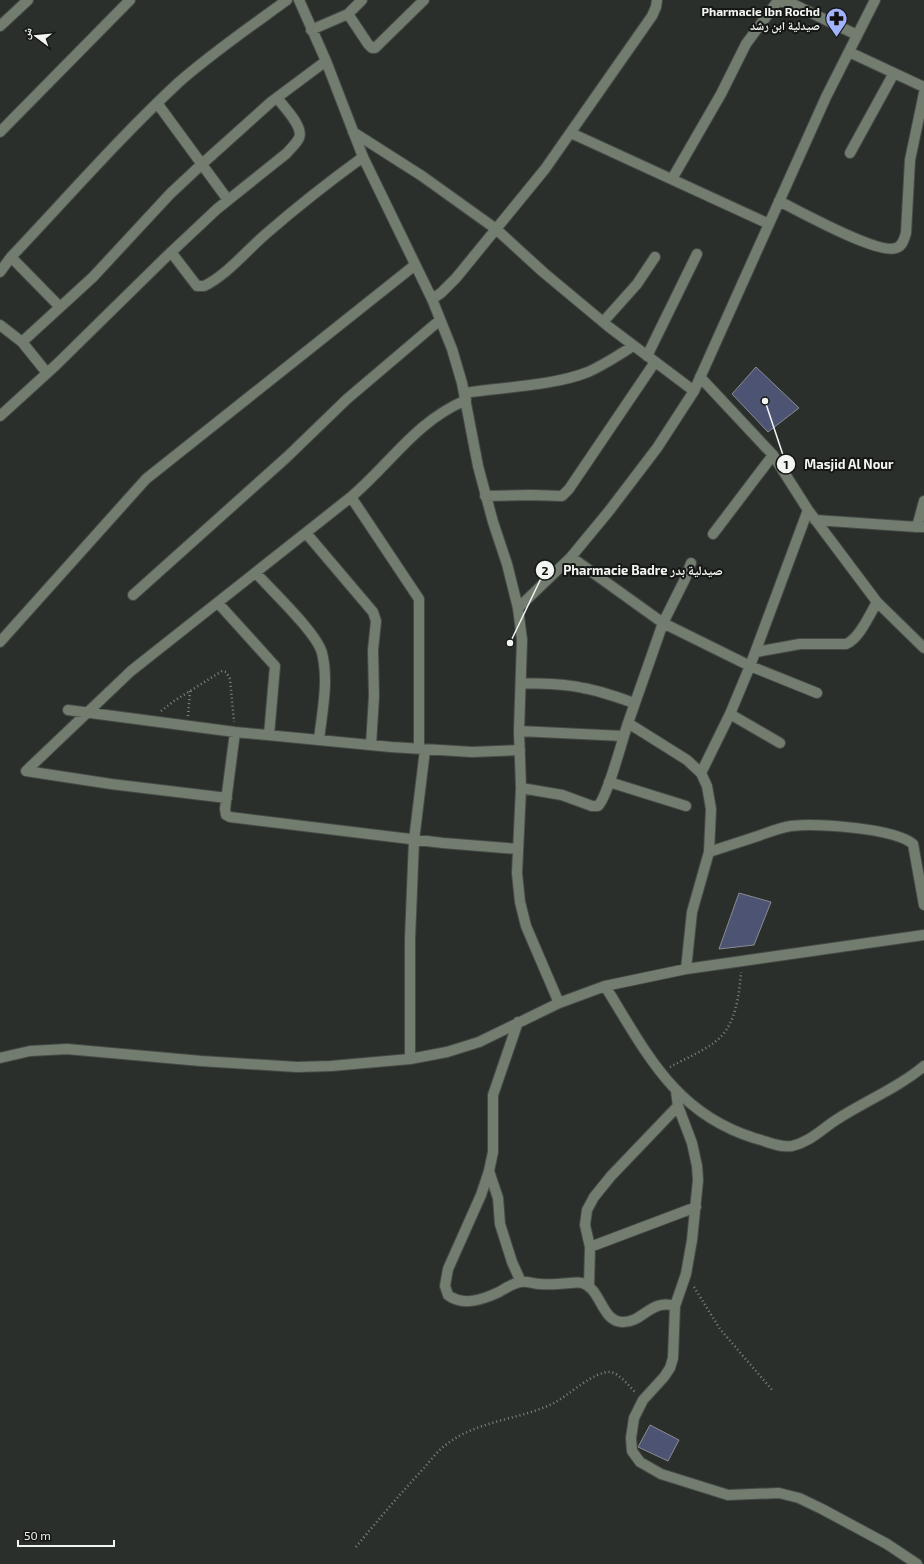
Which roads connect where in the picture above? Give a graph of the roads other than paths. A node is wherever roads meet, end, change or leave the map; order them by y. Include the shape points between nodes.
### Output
1 (28, 0) edge
2 (130, 0) edge
3 (287, 0) edge
4 (299, 0) edge
5 (362, 0) edge
6 (424, 0) edge
7 (657, 0) edge
8 (875, 0) edge
9 (348, 14) junction
10 (0, 26) edge
11 (311, 30) junction
12 (857, 35) junction
13 (849, 52) junction
14 (326, 61) junction
15 (894, 73) junction
16 (924, 87) edge
17 (924, 93) edge
18 (277, 98) junction
19 (157, 103) junction
20 (0, 132) edge
21 (353, 132) junction
22 (571, 133) junction
23 (850, 153) dead end
24 (363, 157) junction
25 (202, 164) junction
26 (672, 179) junction
27 (228, 200) junction
28 (779, 201) junction
29 (769, 224) junction
30 (496, 229) junction
31 (171, 252) junction
32 (697, 254) dead end
33 (11, 257) junction
34 (655, 257) dead end
35 (415, 265) junction
36 (0, 272) edge
37 (432, 299) junction
38 (60, 308) junction
39 (440, 320) junction
40 (603, 322) junction
41 (0, 325) edge
42 (22, 342) junction
43 (633, 346) junction
44 (651, 359) junction
45 (47, 373) junction
46 (700, 377) junction
47 (694, 390) junction
48 (465, 397) junction
49 (0, 416) edge
50 (773, 455) junction
51 (485, 496) junction
52 (352, 497) junction
53 (924, 501) edge
54 (808, 510) junction
55 (815, 520) junction
56 (921, 527) edge
57 (306, 533) junction
58 (713, 534) dead end
59 (571, 557) junction
60 (691, 563) dead end
61 (256, 573) junction
62 (133, 595) dead end
63 (877, 602) junction
64 (218, 603) junction
65 (518, 608) junction
66 (663, 623) junction
67 (0, 642) edge
68 (924, 648) edge
69 (756, 652) junction
70 (750, 666) junction
71 (521, 683) junction
72 (817, 692) dead end
73 (634, 703) junction
74 (68, 710) dead end
75 (86, 712) junction
76 (730, 714) junction
77 (628, 723) junction
78 (519, 731) junction
79 (235, 732) junction
80 (269, 735) junction
81 (623, 736) junction
82 (319, 740) junction
83 (780, 743) dead end
84 (371, 745) junction
85 (422, 750) junction
86 (520, 750) junction
87 (701, 773) junction
88 (609, 782) junction
89 (521, 788) junction
90 (227, 798) junction
91 (686, 806) dead end
92 (414, 840) junction
93 (518, 849) junction
94 (708, 852) junction
95 (924, 905) edge
96 (924, 934) edge
97 (686, 969) junction
98 (605, 986) junction
99 (559, 1003) junction
100 (518, 1022) junction
101 (0, 1058) edge
102 (410, 1059) junction
103 (924, 1066) edge
104 (676, 1091) junction
105 (678, 1106) junction
106 (489, 1171) junction
107 (696, 1207) junction
108 (590, 1247) junction
109 (521, 1282) junction
110 (589, 1287) junction
111 (675, 1306) junction
112 (917, 1564) edge

1 - 10 street
2 - 20 street
3 - 19 street via 224,46
4 - 11 street
5 - 9 street
6 - 9 street via 375,48 368,44
7 - 22 street via 652,16
8 - 12 street
9 - 11 street
11 - 14 street
12 - 13 street
12 - 26 street via 793,4 777,2 746,44 721,94
13 - 15 street
13 - 28 street
14 - 18 street
14 - 21 street
15 - 16 street
15 - 23 street
17 - 28 street via 910,160 906,233 897,248 890,250 868,244
18 - 25 street
18 - 27 street via 300,130 298,140 287,153
19 - 25 street
19 - 33 street
21 - 24 street
21 - 30 street via 422,176
22 - 26 street
22 - 30 street
24 - 31 street via 267,232 221,275 204,286 197,286
24 - 35 street
25 - 27 street
25 - 38 street
26 - 29 street
27 - 31 street
28 - 29 street
29 - 46 street
30 - 37 street via 456,278
30 - 40 street
31 - 45 street
32 - 44 street
33 - 36 street
33 - 38 street
34 - 40 street via 637,284
35 - 37 street
35 - 67 street via 146,480
37 - 39 street
38 - 42 street
39 - 48 street via 452,349
39 - 62 street via 357,391
40 - 43 street
41 - 42 street
42 - 45 street
43 - 44 street
43 - 48 street via 598,368 572,377
44 - 47 street
44 - 51 street via 570,488 562,496
45 - 49 street
46 - 47 street
46 - 50 street
47 - 59 street via 657,448
48 - 51 street
48 - 52 street via 422,426
50 - 54 street
50 - 58 street
51 - 65 street
52 - 57 street
52 - 85 street via 419,599
53 - 56 street
54 - 55 street
54 - 69 street
55 - 56 street
55 - 63 street
57 - 61 street
57 - 84 street via 376,618
59 - 65 street
59 - 66 street
60 - 66 street
61 - 64 street
61 - 82 street via 304,625 322,652 324,675
63 - 68 street
63 - 69 street via 851,642 841,645 800,644
64 - 75 street via 131,671
64 - 80 street via 275,666
65 - 71 street via 522,640
66 - 70 street
66 - 73 street
69 - 70 street
70 - 72 street
70 - 76 street
71 - 73 street via 582,687
71 - 78 street
73 - 77 street
74 - 75 street
75 - 79 street
75 - 90 street via 26,771
76 - 83 street
76 - 87 street
77 - 81 street
77 - 87 street via 687,760
78 - 81 street
78 - 86 street
79 - 80 street
79 - 90 street
80 - 82 street
81 - 88 street
82 - 84 street
84 - 85 street
85 - 86 street
85 - 92 street
86 - 89 street
87 - 94 street via 711,809
88 - 89 street via 598,806
88 - 91 street
89 - 93 street
90 - 92 street via 225,812 233,818
92 - 93 street
92 - 102 street via 410,939
93 - 99 street via 518,887 526,926
94 - 95 street via 791,826 869,830 901,837 913,844
94 - 97 street via 692,912
96 - 97 street
97 - 98 street
98 - 99 street
98 - 104 street via 642,1046
99 - 100 street
100 - 102 street via 460,1049
100 - 106 street via 494,1094 493,1152
101 - 102 street via 30,1051 67,1049 200,1061 296,1066 331,1066
103 - 104 street via 911,1077 808,1140 791,1146 781,1146 750,1136 717,1122 694,1108
104 - 105 street
105 - 107 street via 692,1143 697,1166
105 - 108 street via 594,1197 587,1210 585,1225
106 - 109 street via 498,1198 500,1224
106 - 109 street via 448,1269 445,1289 450,1297 467,1302 491,1296
107 - 108 street
107 - 111 street via 686,1274
108 - 110 street
109 - 110 street via 582,1283
110 - 111 street via 602,1306 617,1321 632,1320 653,1307 670,1304
111 - 112 street via 673,1358 670,1368 643,1400 634,1418 632,1451 640,1462 661,1474 728,1494 779,1493 799,1498 887,1544

